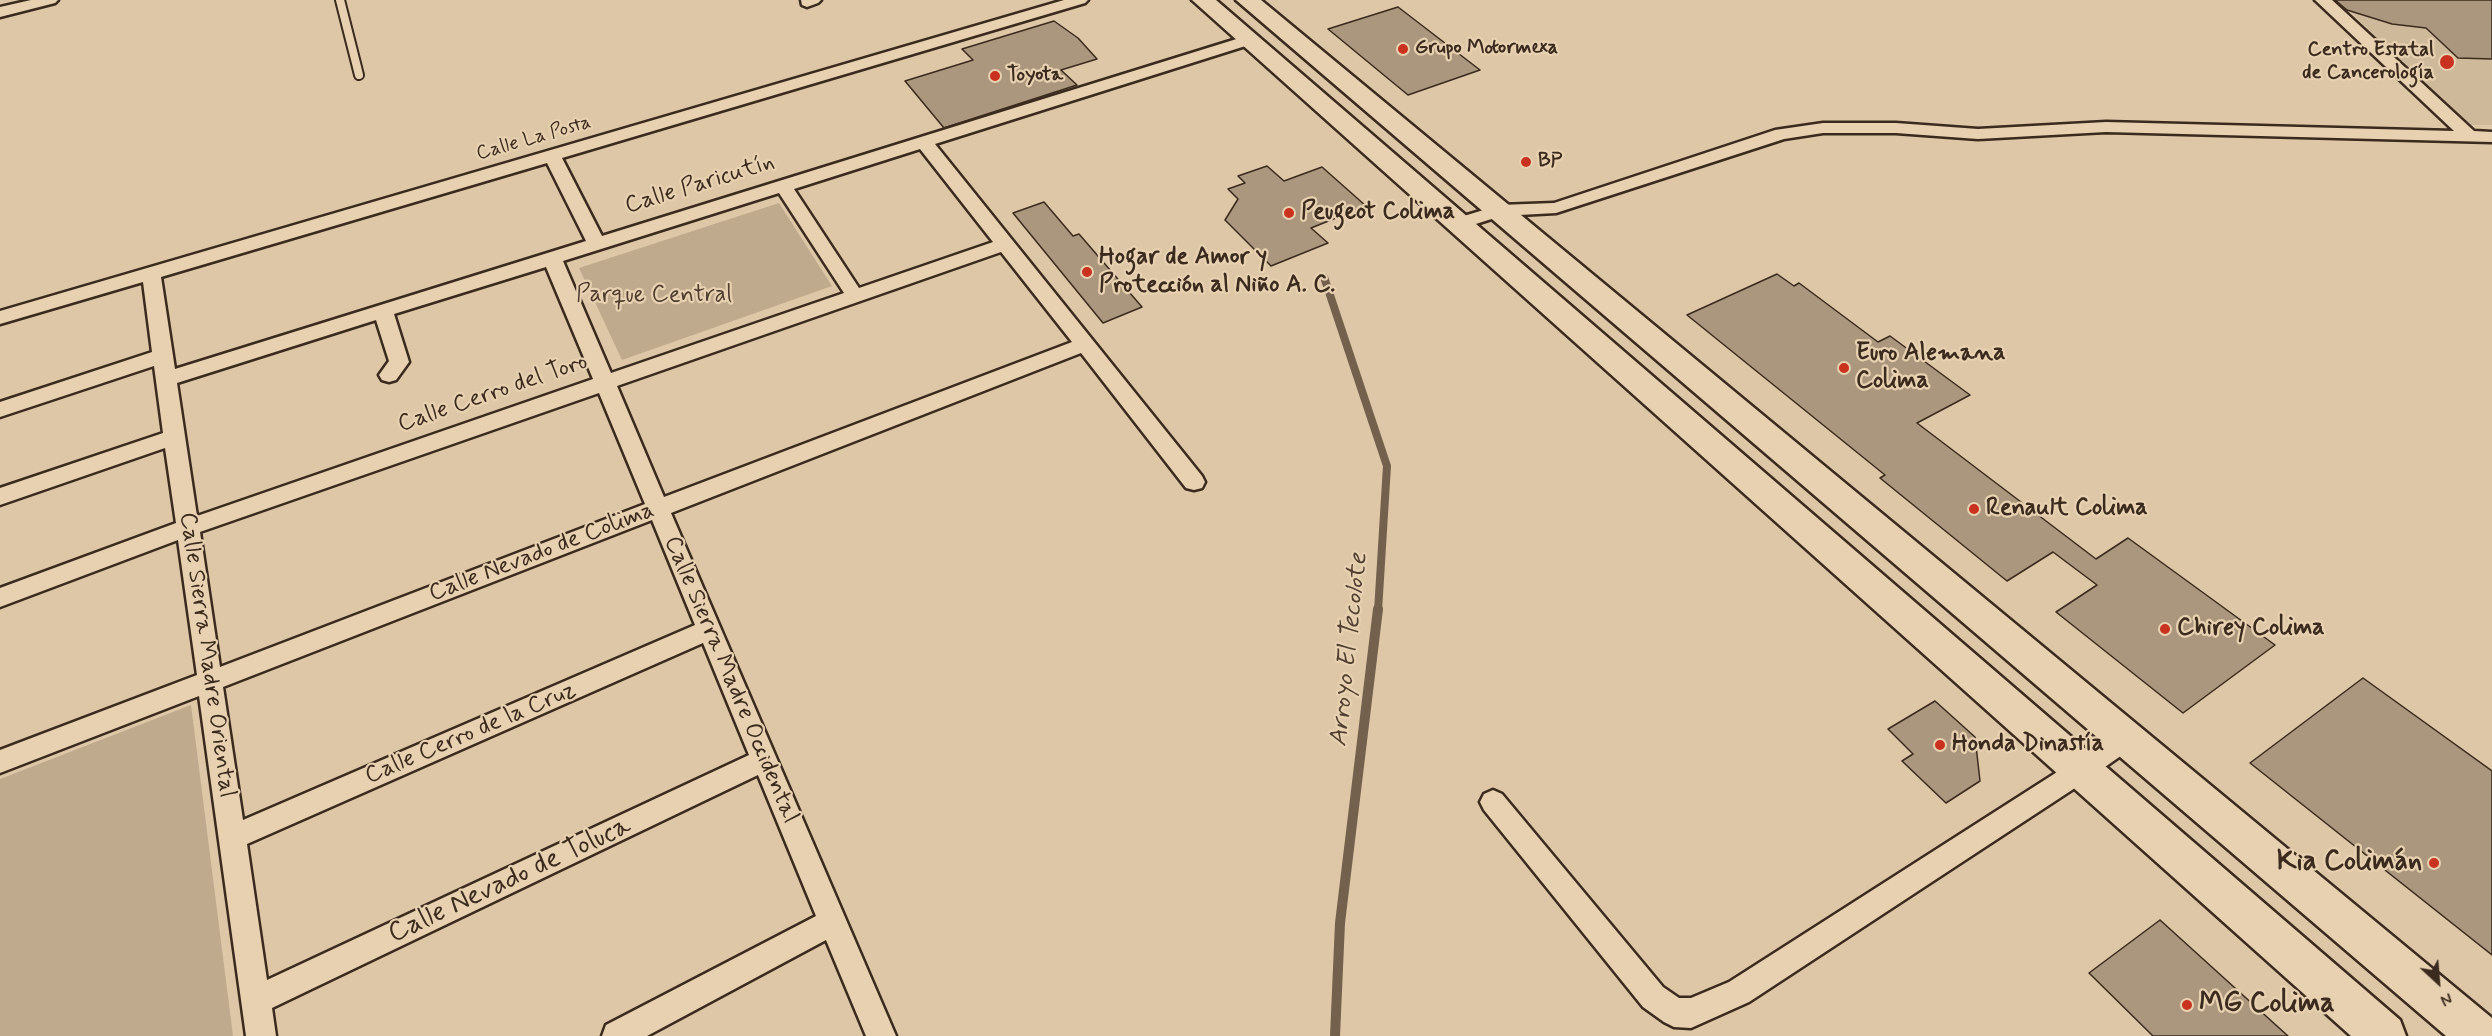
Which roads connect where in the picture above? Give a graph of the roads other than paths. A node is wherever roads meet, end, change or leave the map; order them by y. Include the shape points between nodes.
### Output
1 (50, 0) edge
2 (340, 0) edge
3 (1080, 0) edge
4 (1203, 0) edge
5 (1247, 0) edge
6 (2323, 0) edge
7 (0, 12) edge
8 (1249, 40) junction
9 (359, 75) dead end
10 (2470, 137) junction
11 (2492, 137) edge
12 (924, 142) junction
13 (552, 156) junction
14 (783, 186) junction
15 (1500, 211) junction
16 (1460, 223) junction
17 (597, 244) junction
18 (1005, 244) junction
19 (552, 258) junction
20 (151, 274) junction
21 (855, 296) junction
22 (383, 311) junction
23 (0, 318) edge
24 (1084, 344) junction
25 (165, 367) junction
26 (389, 375) dead end
27 (604, 383) junction
28 (0, 410) edge
29 (174, 437) junction
30 (1194, 482) dead end
31 (0, 497) edge
32 (658, 508) junction
33 (187, 528) junction
34 (0, 598) edge
35 (709, 630) junction
36 (209, 681) junction
37 (2126, 738) junction
38 (764, 760) junction
39 (0, 762) edge
40 (2081, 770) junction
41 (1493, 802) dead end
42 (232, 838) junction
43 (833, 922) junction
44 (255, 1001) junction
45 (876, 1032) edge
46 (261, 1036) edge
47 (617, 1036) edge
48 (2384, 1036) edge
49 (2480, 1036) edge

1 - 7 street
2 - 9 lane
3 - 13 street, Calle La Posta
4 - 8 main road
5 - 15 main road
6 - 10 street
8 - 12 street, Calle Paricutín
8 - 16 main road
10 - 11 street
10 - 15 street via 2106,127 1978,134 1823,128 1781,134 1556,208
12 - 14 street, Calle Paricutín
12 - 18 street
13 - 17 street
13 - 20 street, Calle La Posta
14 - 17 street, Calle Paricutín
14 - 21 street
15 - 16 street
15 - 37 main road
16 - 40 main road
17 - 19 street, Calle Paricutín
18 - 21 street, Calle Cerro del Toro
18 - 24 street
19 - 22 street, Calle Paricutín
19 - 27 street, Calle Sierra Madre Occidental
20 - 23 street, Calle La Posta
20 - 25 street, Calle Sierra Madre Oriental
21 - 27 street, Calle Cerro del Toro
22 - 25 street, Calle Paricutín
22 - 26 street via 399,362
24 - 30 street
24 - 32 street, Calle Nevado de Colima
25 - 28 street, Calle Paricutín
25 - 29 street, Calle Sierra Madre Oriental
27 - 32 street, Calle Sierra Madre Occidental
27 - 33 street, Calle Cerro del Toro
29 - 31 street
29 - 33 street, Calle Sierra Madre Oriental
32 - 35 street, Calle Sierra Madre Occidental
32 - 36 street, Calle Nevado de Colima
33 - 34 street, Calle Cerro del Toro
33 - 36 street, Calle Sierra Madre Oriental
35 - 38 street, Calle Sierra Madre Occidental
35 - 42 street, Calle Cerro de la Cruz
36 - 39 street, Calle Nevado de Colima
36 - 42 street, Calle Sierra Madre Oriental
37 - 40 street
37 - 49 main road
38 - 43 street, Calle Sierra Madre Occidental
38 - 44 street, Calle Nevado de Toluca
40 - 41 street via 1739,992 1691,1013 1674,1012 1653,996
40 - 48 main road
42 - 44 street, Calle Sierra Madre Oriental
43 - 45 street, Calle Sierra Madre Occidental
43 - 47 street
44 - 46 street, Calle Sierra Madre Oriental

